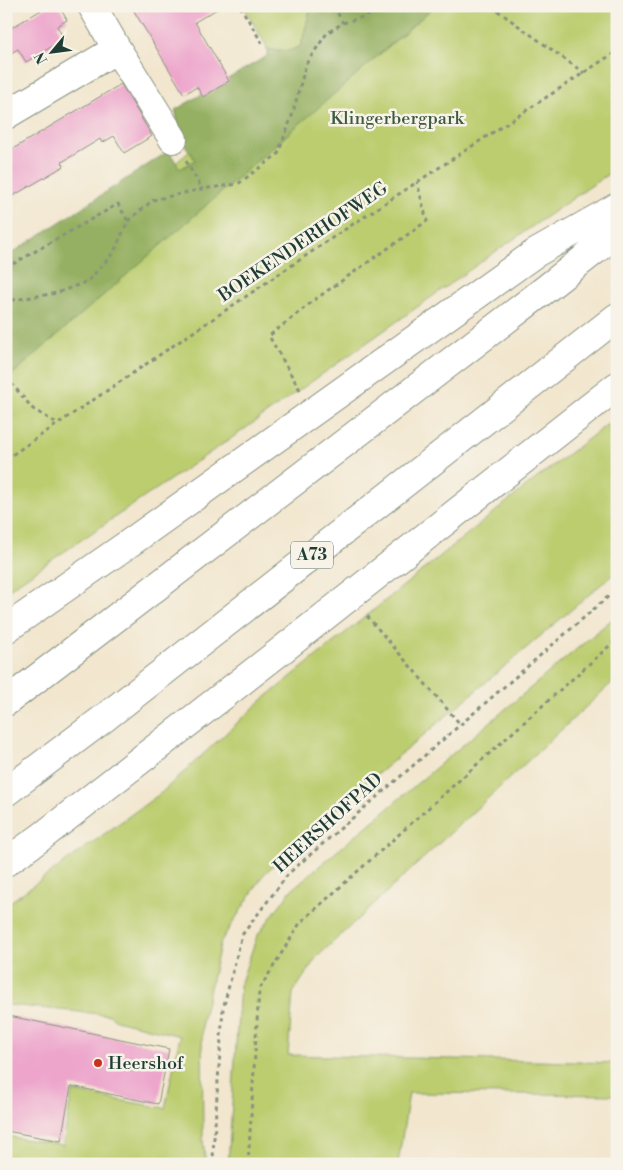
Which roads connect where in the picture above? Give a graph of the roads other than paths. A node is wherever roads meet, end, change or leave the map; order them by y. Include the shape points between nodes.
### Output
1 (92, 6) edge
2 (117, 49) junction
3 (6, 115) edge
4 (173, 139) dead end
5 (617, 207) edge
6 (617, 233) edge
7 (617, 317) edge
8 (617, 386) edge
9 (6, 629) edge
10 (6, 702) edge
11 (6, 792) edge
12 (6, 862) edge

1 - 2 main road
2 - 3 main road
2 - 4 main road
5 - 9 main road via 534,254
6 - 10 main road
7 - 11 main road, A73
8 - 12 main road

